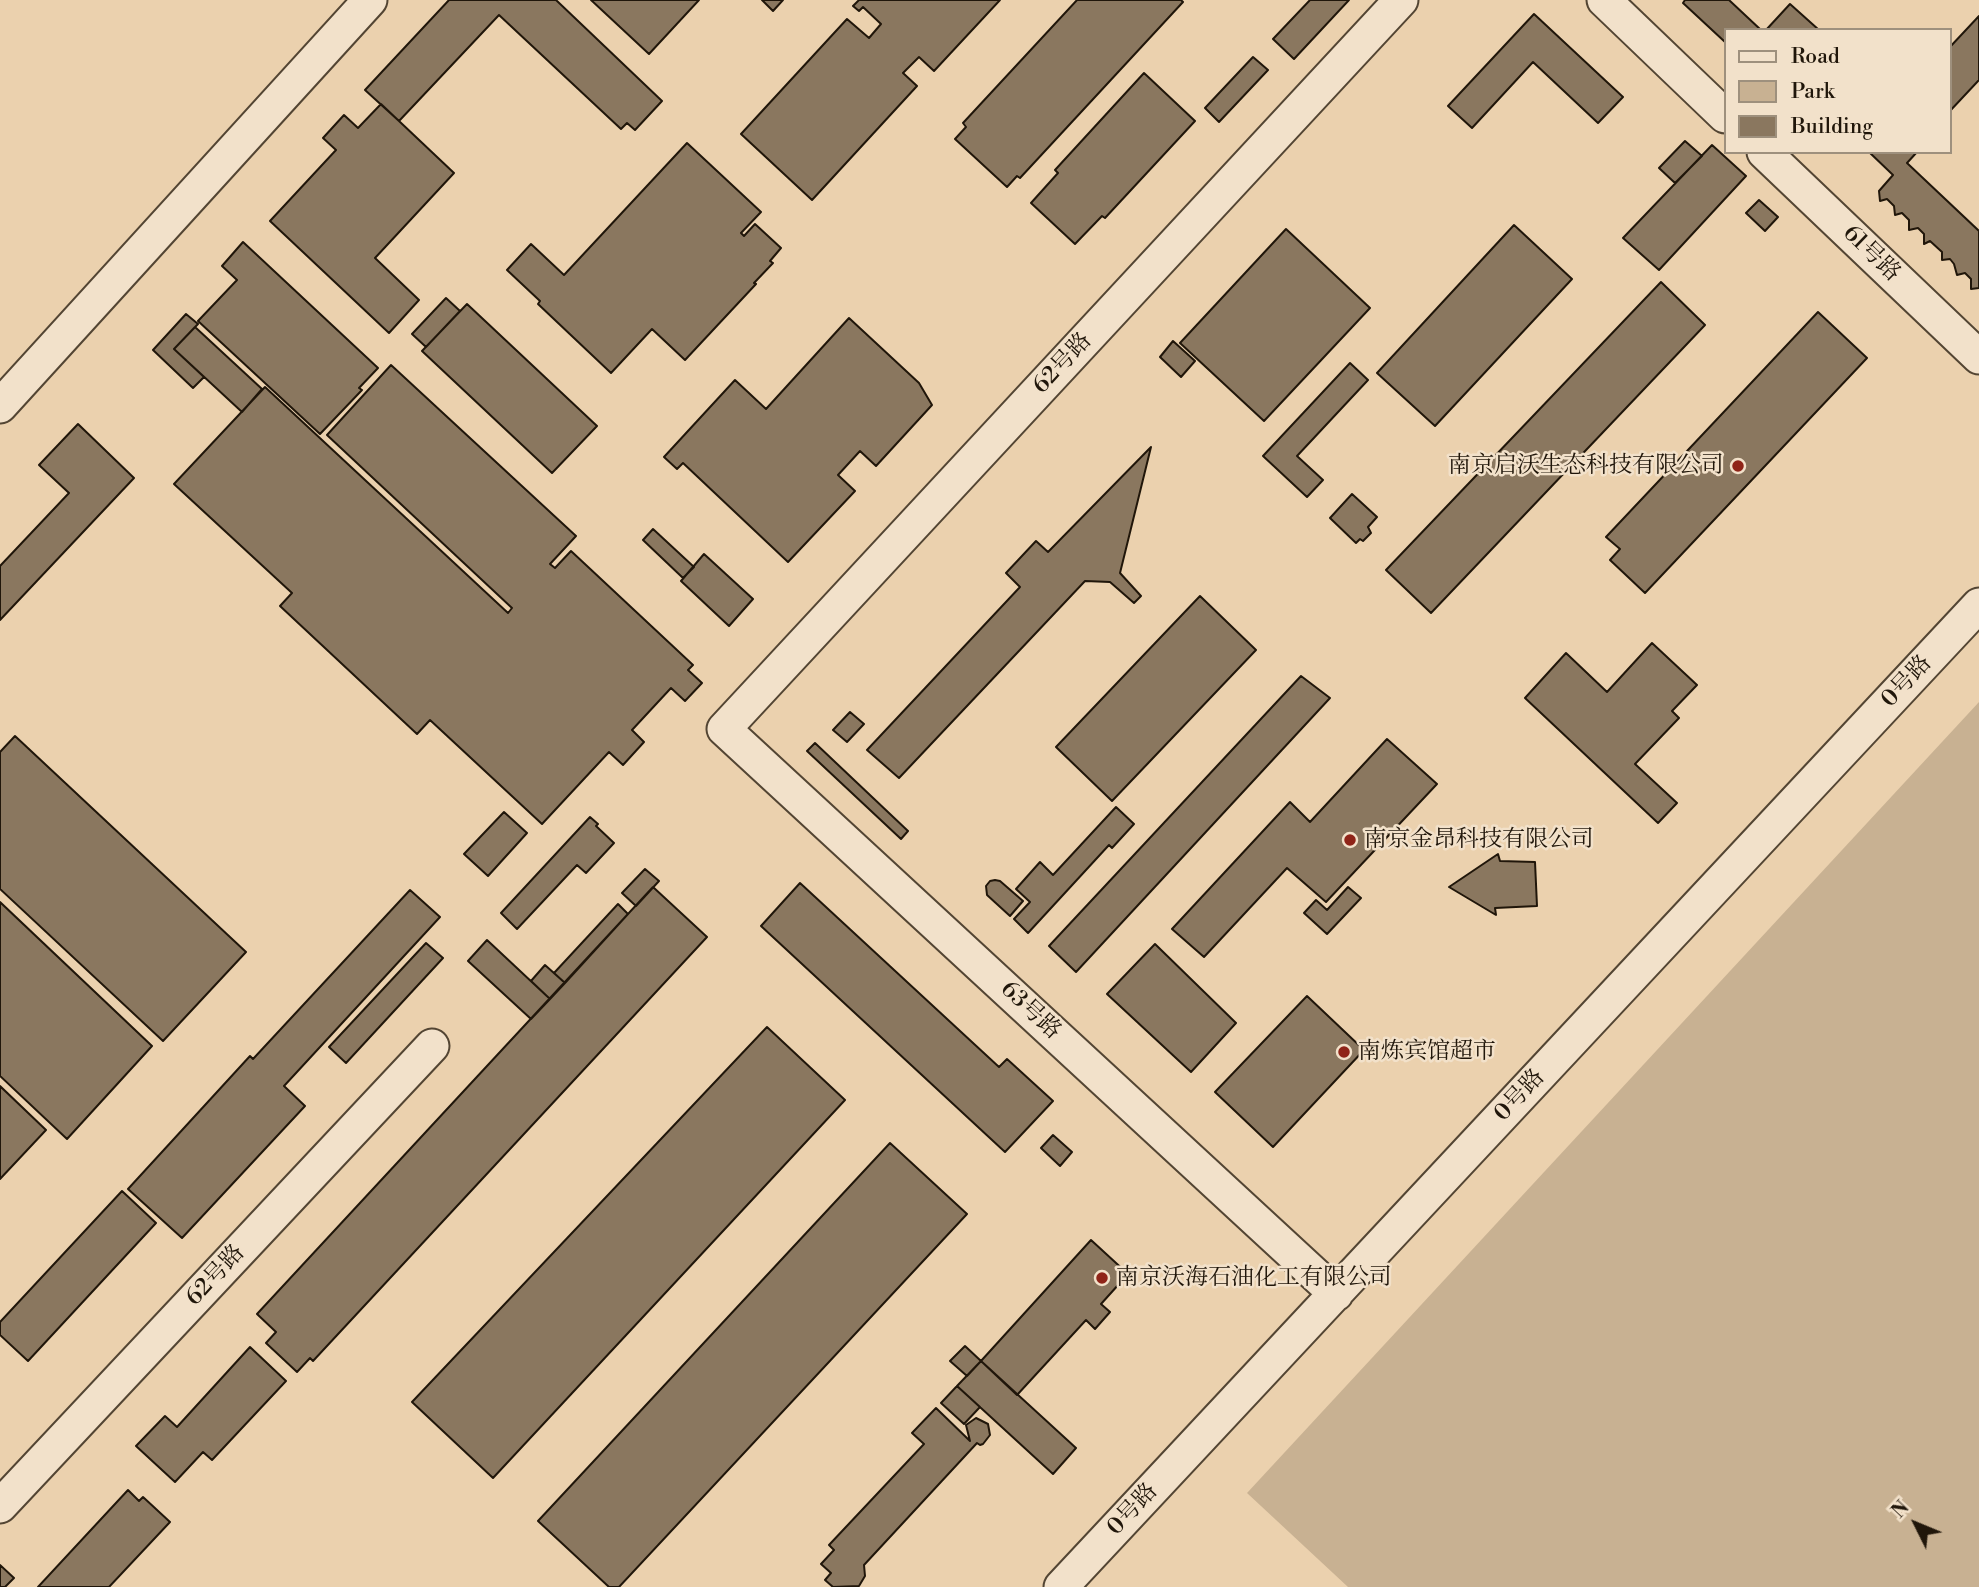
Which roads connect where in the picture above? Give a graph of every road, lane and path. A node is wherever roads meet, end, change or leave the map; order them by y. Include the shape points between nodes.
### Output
1 (370, 0) edge
2 (1401, 0) edge
3 (1604, 0) edge
4 (1724, 115) edge
5 (1766, 154) edge
6 (1979, 357) edge
7 (0, 406) edge
8 (1979, 605) edge
9 (724, 729) joint
10 (432, 1046) dead end
11 (1336, 1294) junction
12 (0, 1506) edge
13 (1061, 1587) edge

1 - 7 street
2 - 9 street, 62号路
3 - 4 street
5 - 6 street, 61号路
8 - 11 street, 0号路
9 - 11 street, 63号路
10 - 12 street, 62号路
11 - 13 street, 0号路

